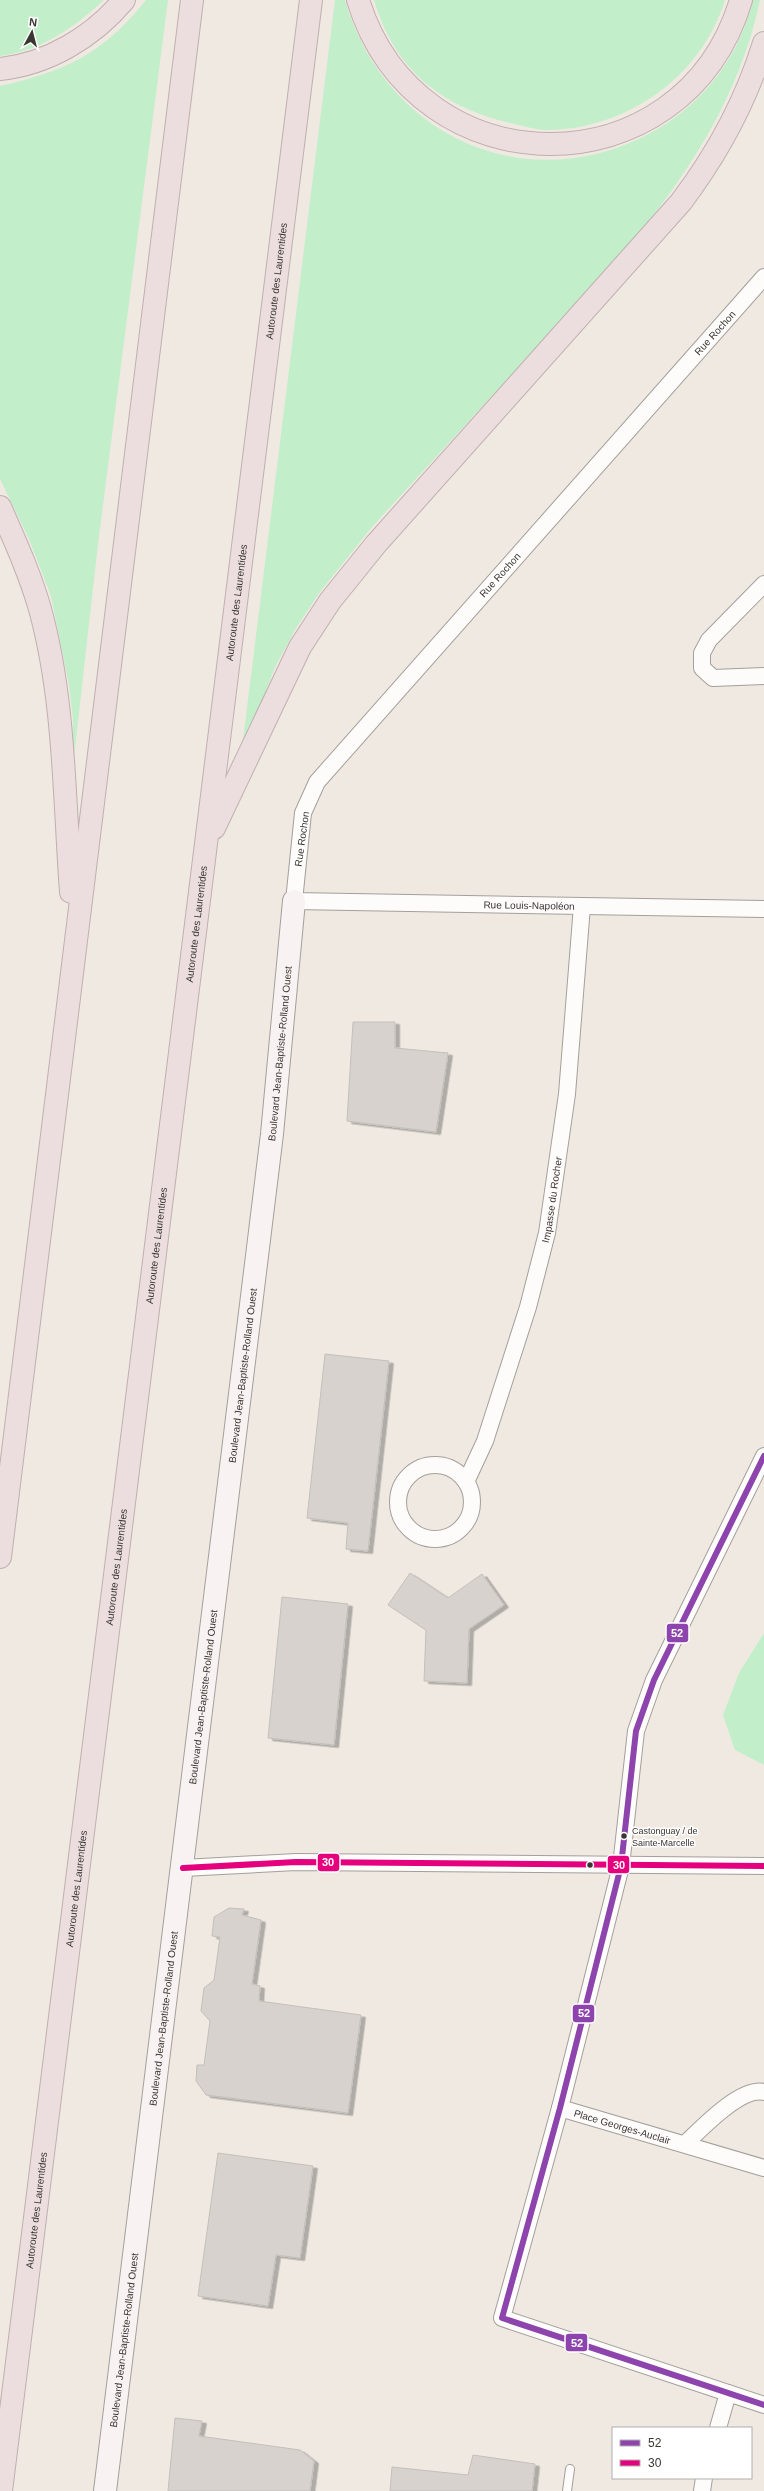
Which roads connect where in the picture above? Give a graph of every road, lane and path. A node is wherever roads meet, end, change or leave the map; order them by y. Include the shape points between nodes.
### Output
1 (124, 0) edge
2 (192, 0) edge
3 (311, 0) edge
4 (358, 0) edge
5 (741, 0) edge
6 (764, 43) edge
7 (0, 69) edge
8 (764, 277) edge
9 (0, 507) edge
10 (764, 584) edge
11 (764, 676) edge
12 (206, 845) junction
13 (294, 901) junction
14 (582, 906) junction
15 (764, 909) edge
16 (75, 941) junction
17 (764, 1456) edge
18 (466, 1482) junction
19 (0, 1557) edge
20 (621, 1866) junction
21 (764, 1866) edge
22 (183, 1868) junction
23 (764, 2092) edge
24 (560, 2108) junction
25 (685, 2144) junction
26 (764, 2168) edge
27 (728, 2393) junction
28 (764, 2405) edge
29 (718, 2427) edge
30 (570, 2469) dead end
31 (704, 2479) edge
32 (1, 2491) edge
33 (105, 2491) edge
34 (567, 2491) edge
35 (702, 2491) edge

1 - 7 highway via 99,25 64,49 24,65
2 - 16 highway
3 - 12 highway, Autoroute des Laurentides
4 - 5 highway via 368,28 386,58 429,103 453,119 495,137 547,145 577,143 611,135 643,122 671,104 695,82 712,61 729,31
6 - 12 highway via 752,78 731,124 708,164 681,202 376,544 313,626 286,674
8 - 13 street, Rue Rochon via 317,782 303,813
9 - 16 highway via 25,564 49,650 61,745
10 - 11 street via 710,640 702,653 702,668 713,678
12 - 32 highway, Autoroute des Laurentides
13 - 14 street, Rue Louis-Napoléon
13 - 22 street, Boulevard Jean-Baptiste-Rolland Ouest via 272,1134
14 - 15 street, Rue Louis-Napoléon
14 - 18 street, Impasse du Rocher via 567,1094 547,1233 528,1307 487,1434
16 - 19 highway
17 - 20 street via 654,1680 638,1723
18 - 18 street via 471,1492 472,1504 469,1516 454,1534 443,1538 419,1535 409,1528 402,1518 399,1494 404,1483 422,1467 447,1467 458,1473
20 - 21 street
20 - 22 street via 296,1862
20 - 24 street
22 - 33 street, Boulevard Jean-Baptiste-Rolland Ouest
23 - 25 street, Place Georges-Auclair via 740,2098
24 - 25 street, Place Georges-Auclair
24 - 27 street via 502,2318
25 - 26 street, Place Georges-Auclair
27 - 28 street
27 - 29 street
30 - 34 lane
31 - 35 street

